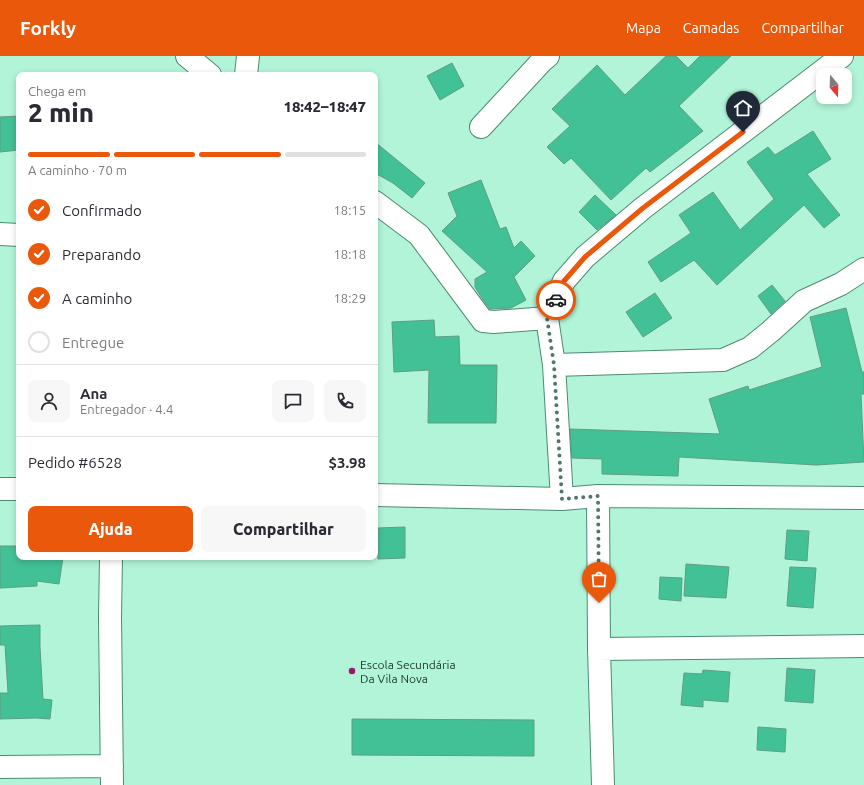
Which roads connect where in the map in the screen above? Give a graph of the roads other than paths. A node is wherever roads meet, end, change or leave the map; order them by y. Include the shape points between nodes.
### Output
1 (187, 56) edge
2 (248, 56) edge
3 (842, 56) edge
4 (544, 58) edge
5 (206, 72) edge
6 (246, 72) edge
7 (481, 127) dead end
8 (378, 204) edge
9 (0, 234) edge
10 (16, 235) edge
11 (864, 269) edge
12 (547, 318) junction
13 (554, 365) junction
14 (0, 489) edge
15 (16, 489) edge
16 (378, 495) edge
17 (598, 496) junction
18 (864, 498) edge
19 (562, 499) junction
20 (111, 560) edge
21 (864, 646) edge
22 (600, 649) junction
23 (0, 767) edge
24 (112, 776) edge
25 (603, 785) edge

1 - 5 street
2 - 6 street
3 - 12 street via 643,208 585,257 564,281
4 - 7 street
8 - 12 street via 419,235 483,321
9 - 10 street
11 - 13 street via 841,284 804,301 750,348 723,360
12 - 13 street
13 - 19 street
14 - 15 street
16 - 19 street
17 - 18 street
17 - 19 street
17 - 22 street
20 - 24 street
21 - 22 street
22 - 25 street
23 - 24 street

